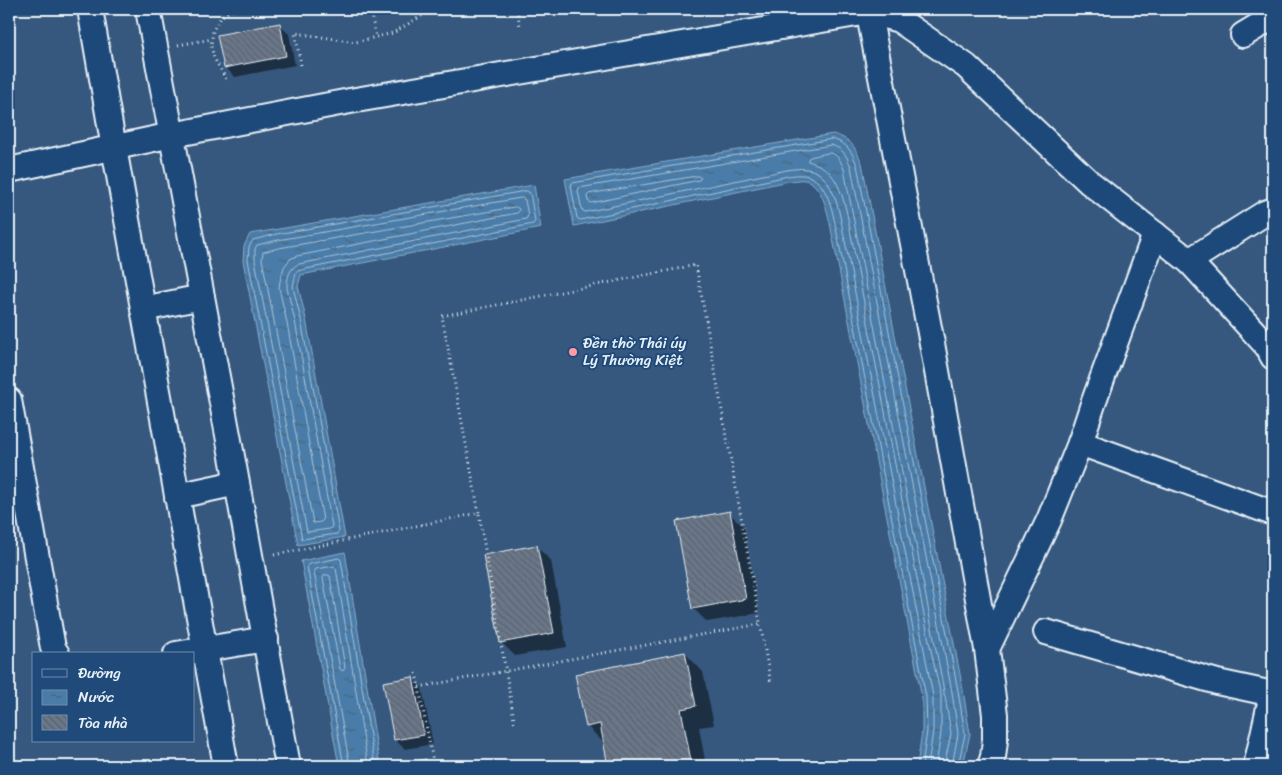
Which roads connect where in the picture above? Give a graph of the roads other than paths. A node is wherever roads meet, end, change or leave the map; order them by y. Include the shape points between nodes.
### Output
1 (90, 9) edge
2 (148, 9) edge
3 (868, 10) edge
4 (902, 14) edge
5 (1273, 16) edge
6 (1243, 35) dead end
7 (172, 135) junction
8 (114, 148) junction
9 (9, 170) edge
10 (1273, 210) edge
11 (1155, 234) junction
12 (1189, 261) junction
13 (202, 298) junction
14 (143, 309) junction
15 (1273, 357) edge
16 (9, 400) edge
17 (1080, 443) junction
18 (237, 483) junction
19 (177, 496) junction
20 (1273, 513) edge
21 (1046, 632) dead end
22 (266, 639) junction
23 (204, 648) junction
24 (987, 649) junction
25 (56, 652) edge
26 (185, 652) edge
27 (1273, 694) edge
28 (226, 766) edge
29 (288, 766) edge
30 (990, 766) edge
31 (1256, 766) edge

1 - 8 street
2 - 7 street
3 - 4 street
3 - 7 street
3 - 24 street
4 - 11 street via 966,66 1089,182
5 - 6 street
7 - 8 street
7 - 13 street
8 - 9 street
8 - 14 street
10 - 12 street
11 - 12 street
11 - 17 street
12 - 15 street via 1256,333
13 - 14 street
13 - 18 street
14 - 19 street
16 - 25 street
17 - 20 street
17 - 24 street via 1049,520
18 - 19 street
18 - 22 street
19 - 23 street
21 - 27 street via 1218,682
22 - 23 street
22 - 29 street
23 - 26 street
23 - 28 street
24 - 30 street via 995,715
27 - 31 street

